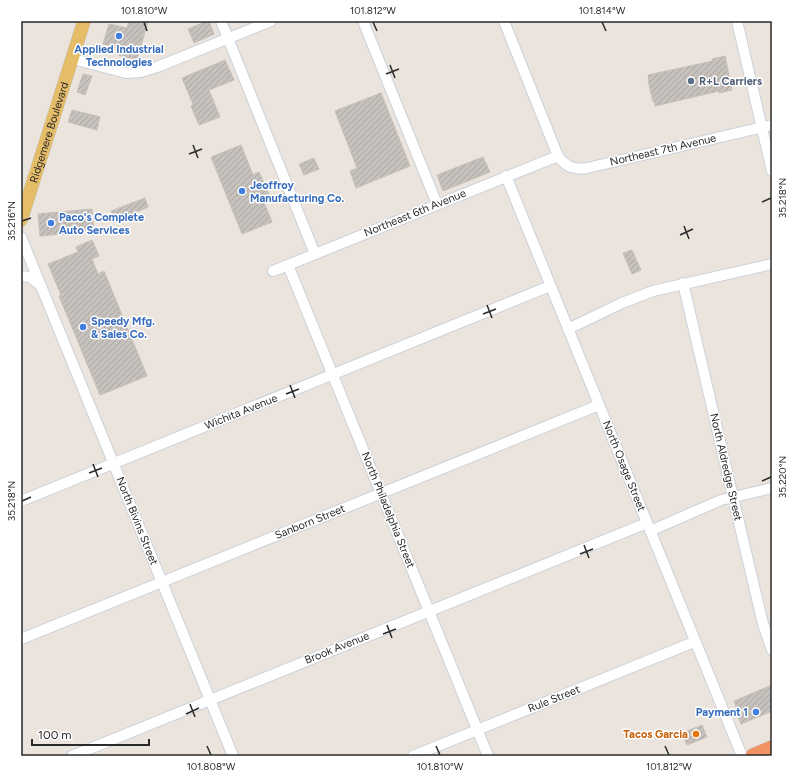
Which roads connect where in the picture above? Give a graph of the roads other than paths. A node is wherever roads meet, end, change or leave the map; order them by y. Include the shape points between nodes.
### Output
1 (84, 21) edge
2 (221, 21) edge
3 (271, 21) edge
4 (363, 21) edge
5 (504, 21) edge
6 (737, 21) edge
7 (228, 38) junction
8 (73, 59) junction
9 (767, 126) edge
10 (558, 156) junction
11 (772, 170) edge
12 (506, 176) junction
13 (437, 204) junction
14 (21, 220) edge
15 (21, 237) edge
16 (315, 254) junction
17 (772, 264) edge
18 (288, 265) junction
19 (273, 271) dead end
20 (21, 276) edge
21 (683, 283) junction
22 (41, 286) junction
23 (550, 286) junction
24 (568, 329) junction
25 (334, 374) junction
26 (599, 405) junction
27 (114, 463) junction
28 (772, 488) edge
29 (381, 493) junction
30 (732, 497) junction
31 (21, 501) edge
32 (648, 527) junction
33 (162, 582) junction
34 (429, 611) junction
35 (21, 639) edge
36 (694, 642) junction
37 (772, 650) edge
38 (210, 700) junction
39 (478, 730) junction
40 (772, 748) edge
41 (72, 756) edge
42 (233, 756) edge
43 (413, 756) edge
44 (488, 756) edge
45 (742, 756) edge
46 (753, 756) edge

1 - 8 main road, Ridgemere Boulevard
2 - 7 street
3 - 7 street
4 - 13 street
5 - 10 street
6 - 9 street
7 - 8 street via 141,72 126,73
7 - 16 street
8 - 14 main road, Ridgemere Boulevard
9 - 10 street, Northeast 7th Avenue via 581,169 567,165
9 - 11 street
10 - 12 street, Northeast 6th Avenue
12 - 13 street, Northeast 6th Avenue
12 - 23 street, North Osage Street
13 - 16 street, Northeast 6th Avenue
15 - 22 street, North Bivins Street
16 - 18 street, Northeast 6th Avenue
17 - 21 street
18 - 19 street, Northeast 6th Avenue
18 - 25 street, North Philadelphia Street
20 - 22 street via 35,279
21 - 24 street via 640,295
21 - 30 street, North Aldredge Street
22 - 27 street, North Bivins Street
23 - 24 street, North Osage Street
23 - 25 street, Wichita Avenue
24 - 26 street, North Osage Street
25 - 27 street, Wichita Avenue
25 - 29 street, North Philadelphia Street
26 - 29 street, Sanborn Street
26 - 32 street, North Osage Street
27 - 31 street, Wichita Avenue
27 - 33 street, North Bivins Street
28 - 30 street, Brook Avenue
29 - 33 street, Sanborn Street
29 - 34 street, North Philadelphia Street
30 - 32 street, Brook Avenue
30 - 37 street, North Aldredge Street via 763,624
32 - 34 street, Brook Avenue
32 - 36 street, North Osage Street
33 - 35 street, Sanborn Street
33 - 38 street, North Bivins Street
34 - 38 street, Brook Avenue
34 - 39 street, North Philadelphia Street
36 - 39 street, Rule Street
36 - 45 street, North Osage Street
38 - 41 street, Brook Avenue
38 - 42 street, North Bivins Street
39 - 43 street, Rule Street
39 - 44 street, North Philadelphia Street
40 - 46 highway

